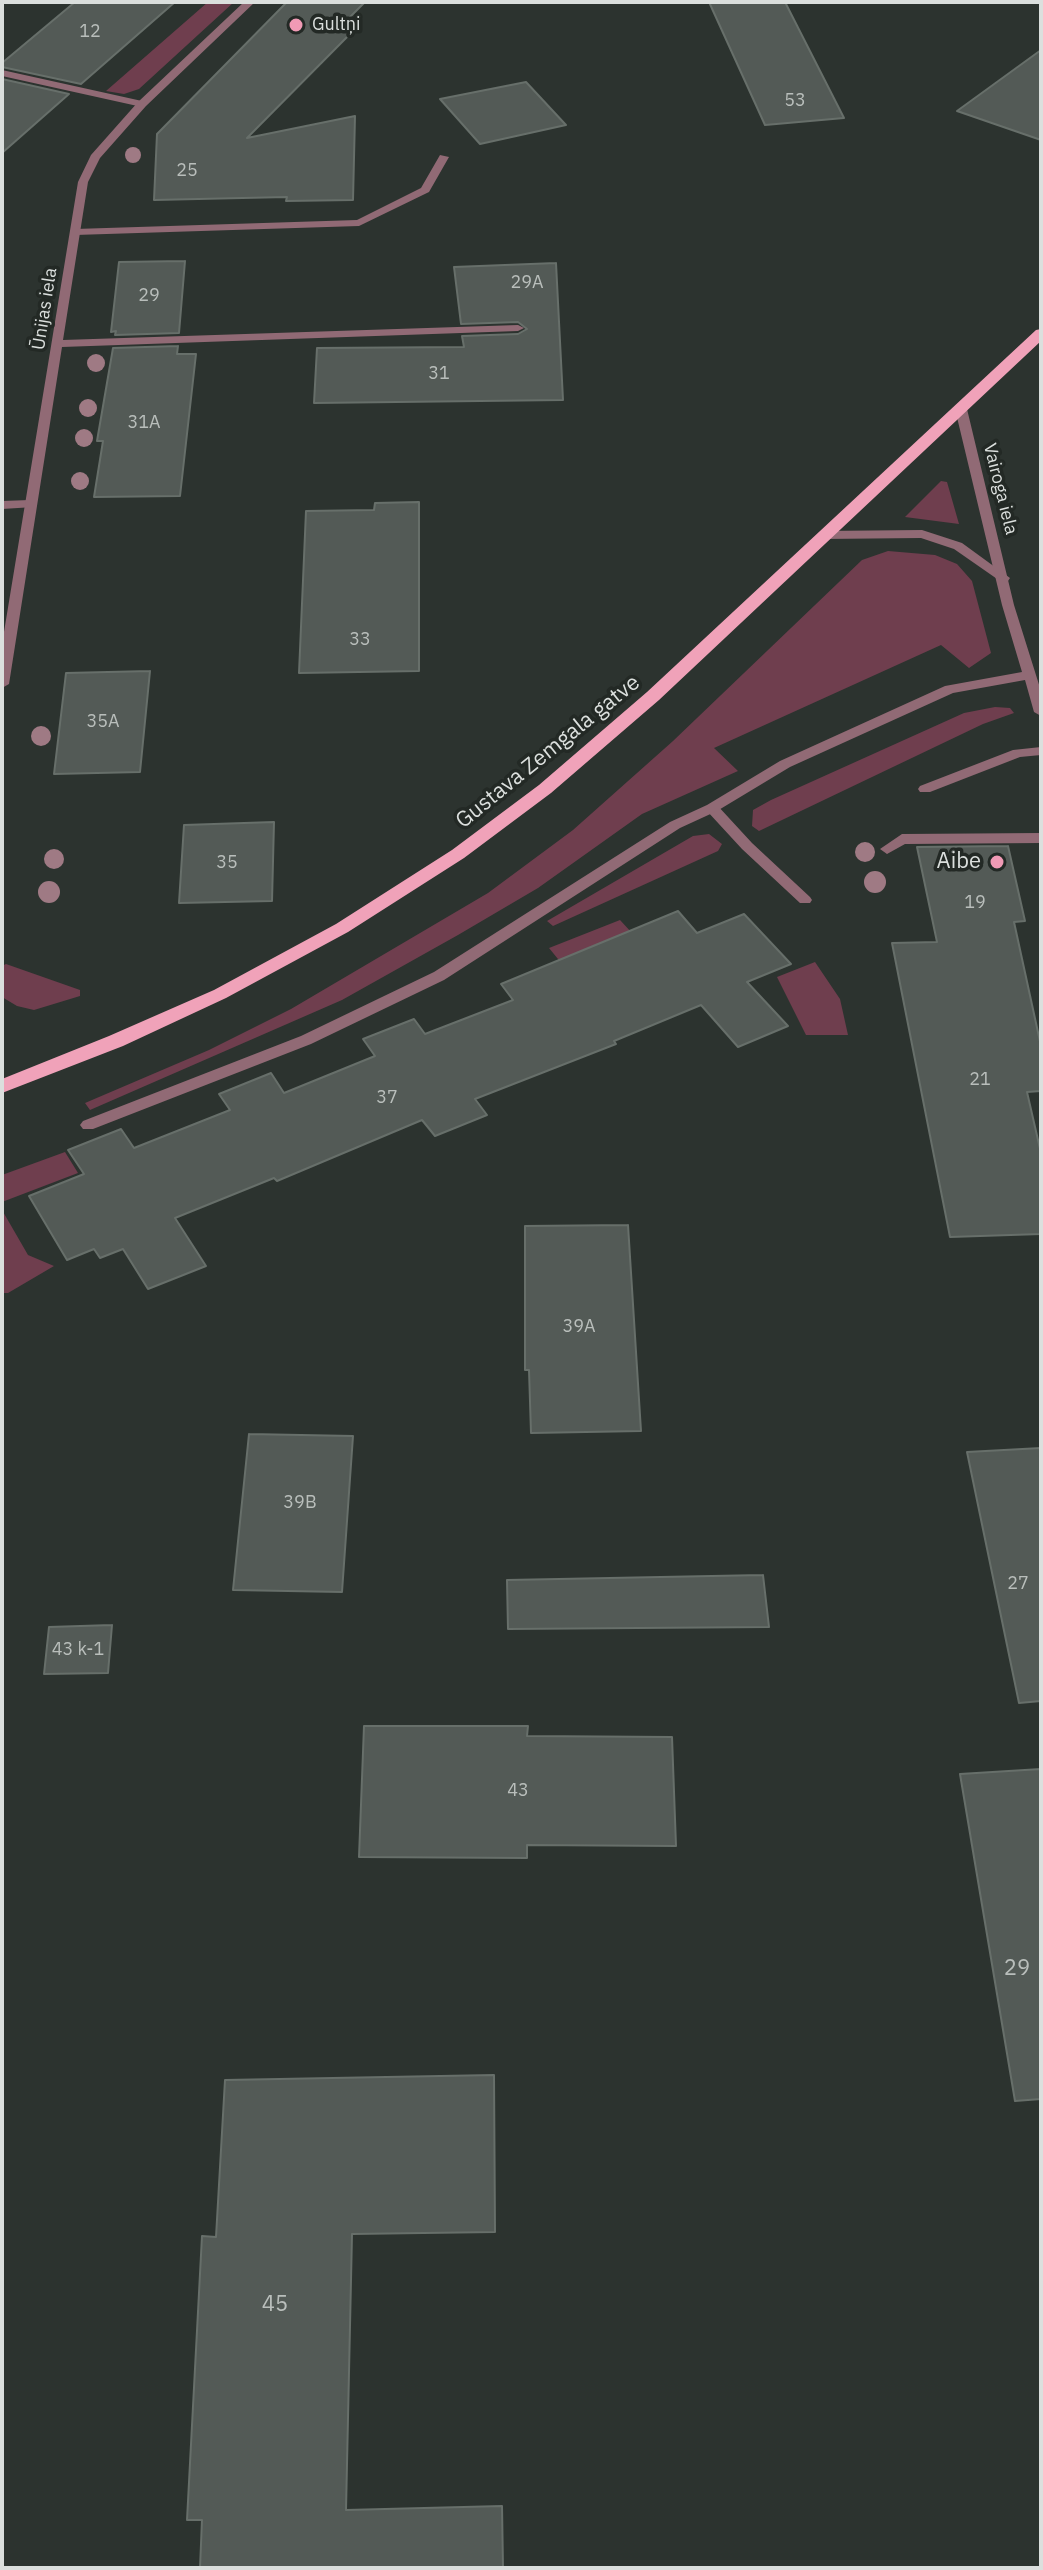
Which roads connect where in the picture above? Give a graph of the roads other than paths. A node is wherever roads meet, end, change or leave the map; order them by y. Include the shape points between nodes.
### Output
1 (250, 2) edge
2 (2, 73) edge
3 (142, 104) junction
4 (444, 157) dead end
5 (75, 232) junction
6 (518, 328) dead end
7 (1041, 333) edge
8 (58, 344) junction
9 (961, 409) junction
10 (30, 504) junction
11 (2, 505) edge
12 (823, 535) junction
13 (1004, 578) junction
14 (1030, 675) junction
15 (2, 684) edge
16 (1041, 712) edge
17 (1041, 751) edge
18 (925, 789) dead end
19 (712, 808) junction
20 (1041, 838) edge
21 (887, 849) dead end
22 (805, 900) dead end
23 (2, 1086) edge
24 (88, 1125) dead end

1 - 3 street, Ūnijas iela
2 - 3 street
3 - 5 street, Ūnijas iela via 95,157 83,182
4 - 5 street via 425,190 359,223
5 - 8 street, Ūnijas iela
6 - 8 street
7 - 9 main road, Gustava Zemgala gatve
8 - 10 street, Ūnijas iela
9 - 12 main road, Gustava Zemgala gatve
9 - 13 street, Vairoga iela
10 - 11 street
10 - 15 street, Ūnijas iela
12 - 13 street, Vairoga iela via 922,534 958,546
12 - 23 main road, Gustava Zemgala gatve via 653,696 545,789 458,854 342,928 220,994
13 - 14 street, Vairoga iela
14 - 16 street, Vairoga iela
14 - 19 street via 950,689 785,764
17 - 18 street via 1018,753
19 - 22 street
19 - 24 street via 675,825 450,969 385,1004
20 - 21 street via 902,839

